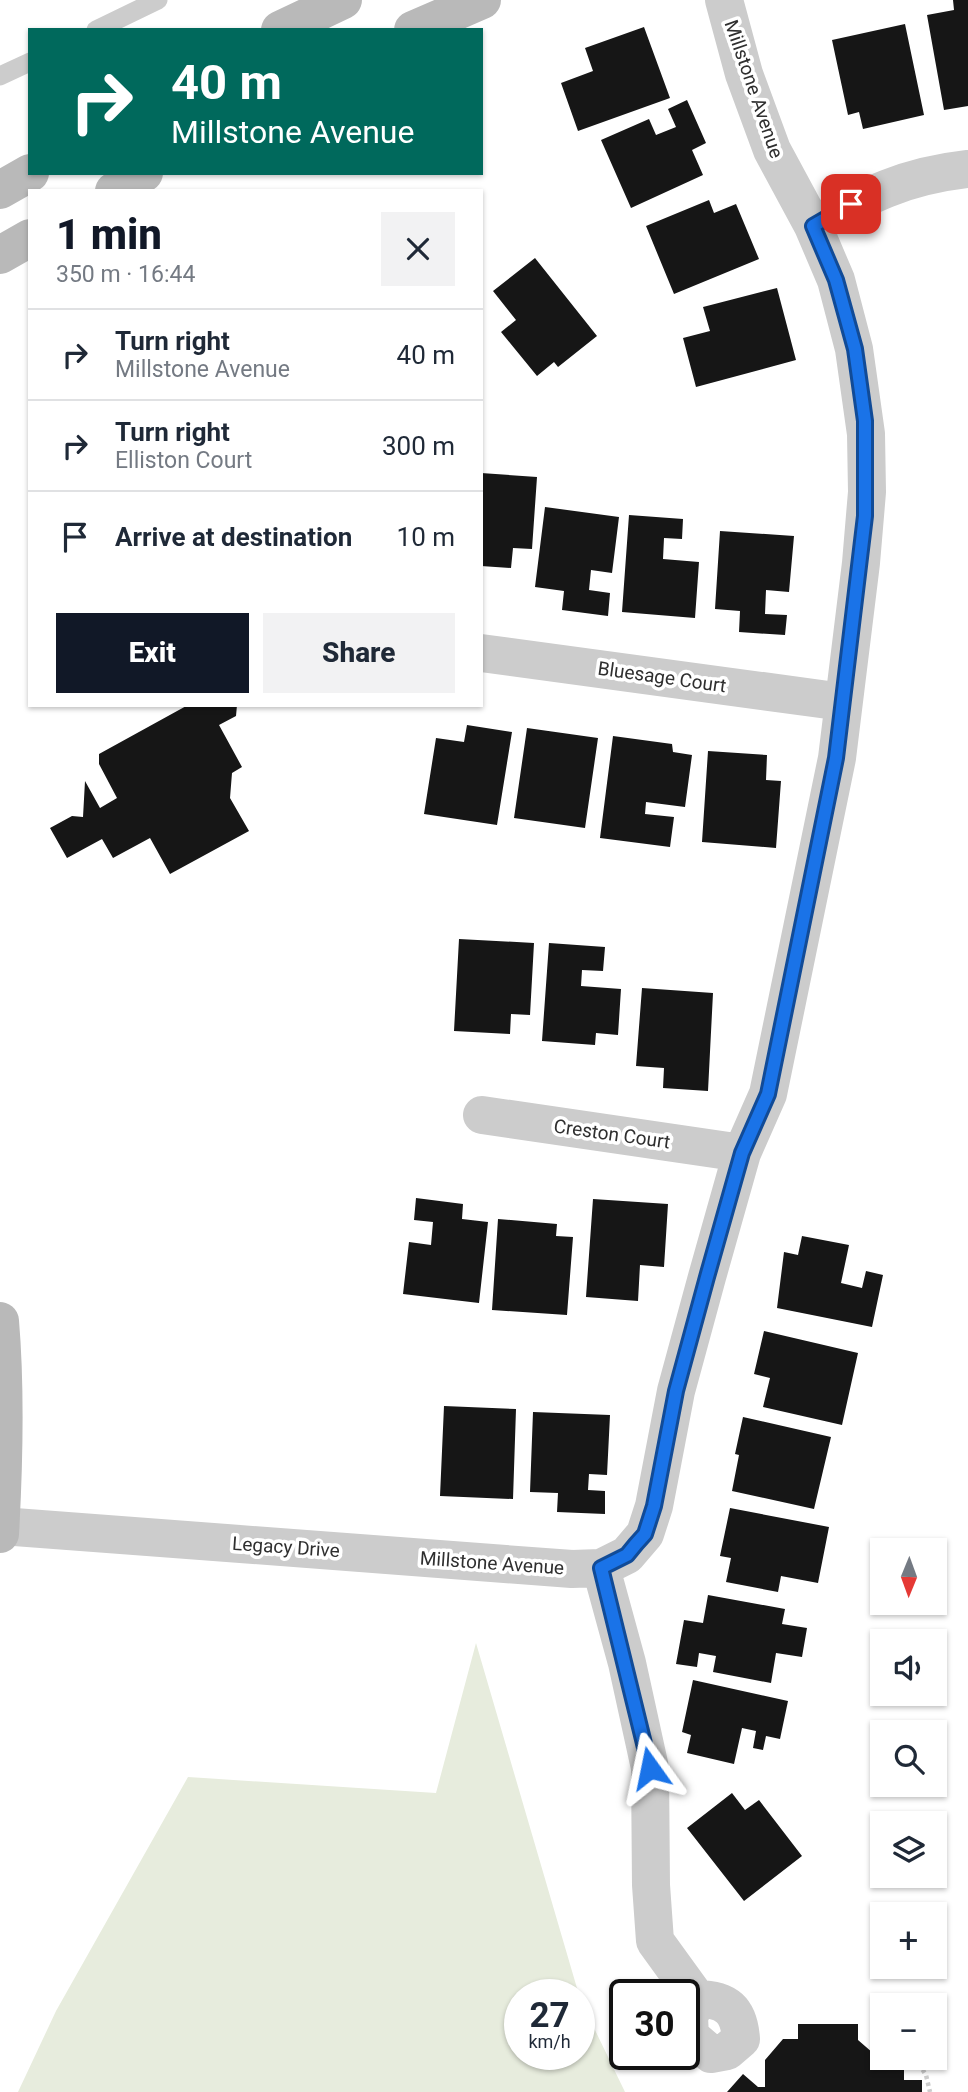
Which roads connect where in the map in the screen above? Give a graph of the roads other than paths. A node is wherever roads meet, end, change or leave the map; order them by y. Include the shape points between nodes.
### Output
1 (158, 0) edge
2 (343, 0) edge
3 (482, 0) edge
4 (723, 0) edge
5 (296, 15) edge
6 (100, 28) edge
7 (418, 28) edge
8 (28, 63) edge
9 (0, 76) edge
10 (968, 169) edge
11 (28, 174) edge
12 (141, 175) edge
13 (117, 189) edge
14 (0, 190) edge
15 (813, 226) junction
16 (28, 239) edge
17 (0, 255) edge
18 (483, 653) edge
19 (843, 702) junction
20 (482, 1115) dead end
21 (742, 1153) junction
22 (0, 1321) edge
23 (0, 1526) edge
24 (0, 1534) edge
25 (587, 1568) junction
26 (683, 1979) edge

1 - 6 lane
2 - 5 street
3 - 7 street
4 - 15 street, Millstone Avenue via 772,149
8 - 9 lane
10 - 15 street via 931,173 869,194
11 - 14 street
12 - 13 street
15 - 19 street, Millstone Avenue via 836,280 855,349 865,421 867,492
16 - 17 street
18 - 19 street, Bluesage Court
19 - 21 street, Millstone Avenue via 836,758 768,1094
20 - 21 street, Creston Court
21 - 25 street, Millstone Avenue via 676,1391 645,1534 627,1555
22 - 23 street via 4,1370
23 - 24 street
23 - 25 street, Millstone Avenue
25 - 26 street via 650,1768 655,1941

